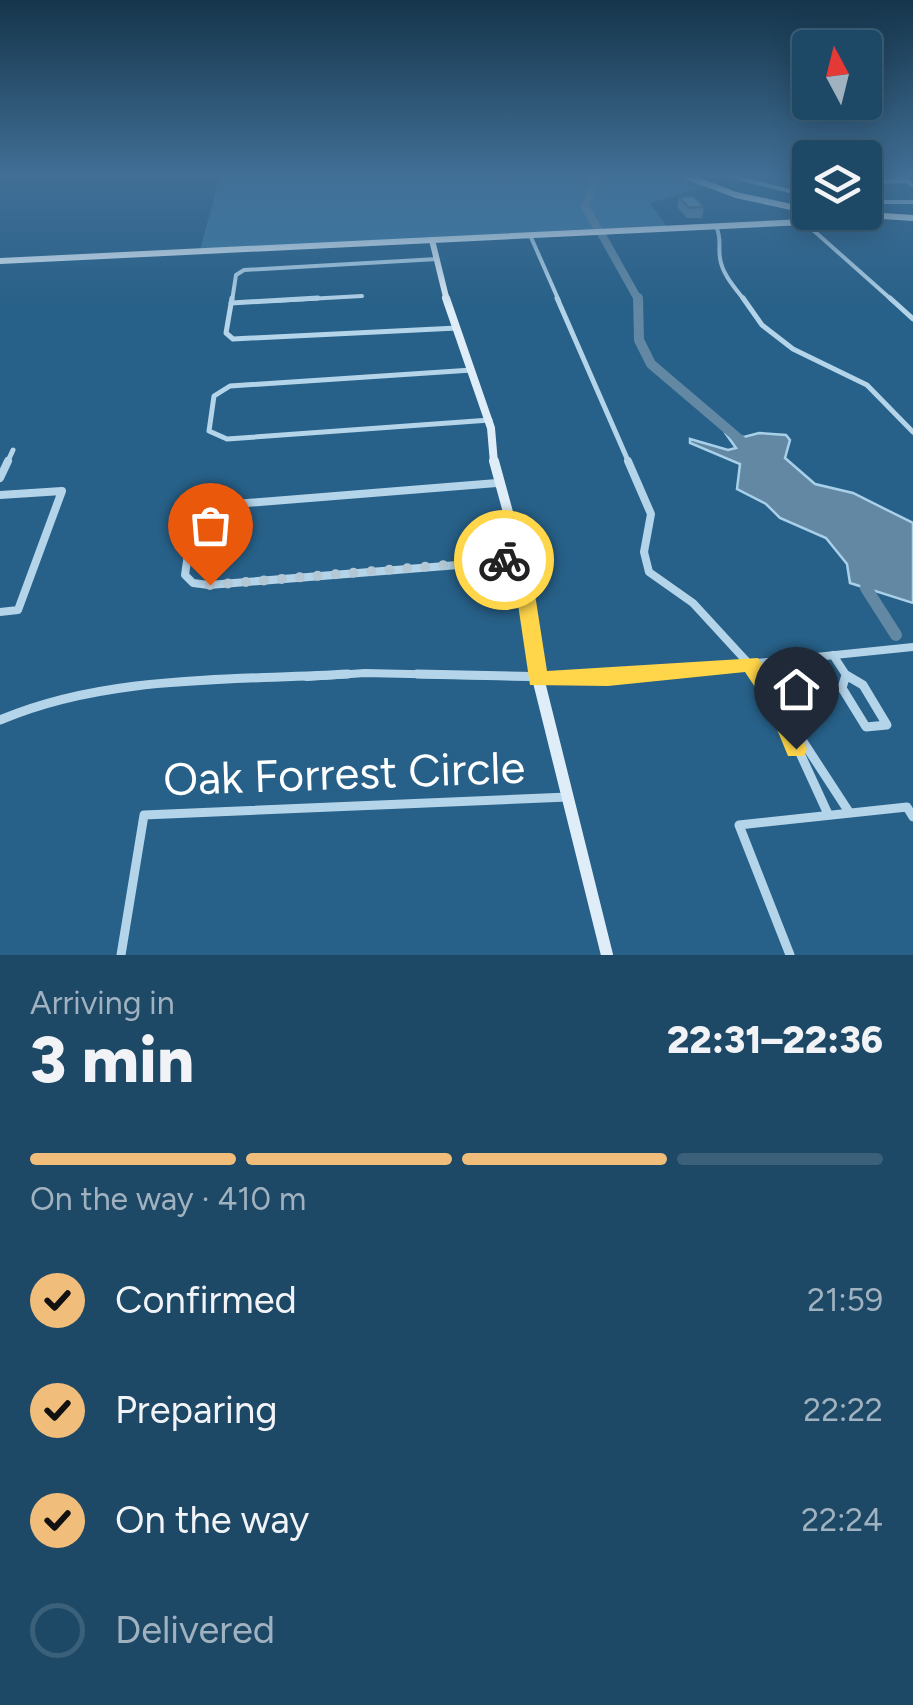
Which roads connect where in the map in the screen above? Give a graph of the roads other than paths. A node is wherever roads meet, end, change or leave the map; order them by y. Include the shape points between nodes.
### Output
1 (792, 223) edge
2 (716, 226) junction
3 (813, 230) edge
4 (530, 235) junction
5 (430, 240) junction
6 (434, 259) junction
7 (0, 261) edge
8 (362, 296) dead end
9 (230, 303) junction
10 (913, 320) edge
11 (454, 328) junction
12 (470, 370) junction
13 (490, 420) junction
14 (913, 432) edge
15 (13, 450) dead end
16 (0, 478) edge
17 (497, 483) junction
18 (0, 495) edge
19 (520, 556) junction
20 (0, 612) edge
21 (913, 647) edge
22 (833, 655) junction
23 (750, 664) junction
24 (846, 675) junction
25 (538, 679) junction
26 (778, 703) junction
27 (0, 720) edge
28 (811, 747) junction
29 (796, 749) junction
30 (569, 797) junction
31 (849, 812) junction
32 (910, 812) edge
33 (828, 814) junction
34 (122, 955) edge
35 (607, 955) edge
36 (790, 955) edge

1 - 2 street
2 - 4 street
2 - 14 street via 722,270 762,325 793,349 867,385
3 - 10 street
4 - 5 street
4 - 23 street via 651,514 643,549 647,570 692,601
5 - 6 street
5 - 7 street
6 - 9 street via 244,270 236,275
6 - 11 street
8 - 9 street
9 - 11 street via 226,333 238,340
11 - 12 street
12 - 13 street
12 - 13 street via 230,386 214,396 210,431 227,439
13 - 17 street
15 - 16 street
17 - 19 street
17 - 19 street via 210,506 192,522 184,575 210,585
18 - 20 street via 62,490 18,610
19 - 25 street
21 - 22 street
22 - 23 street
22 - 24 street
23 - 25 street
23 - 26 street
24 - 24 street via 842,688 866,727 887,725 863,686
25 - 27 street via 364,673 91,690
25 - 30 street
26 - 28 street
26 - 29 street
28 - 29 street
28 - 31 street
29 - 33 street
30 - 34 street, Oak Forrest Circle via 144,815
30 - 35 street
31 - 32 street
31 - 33 street
33 - 36 street via 739,825

